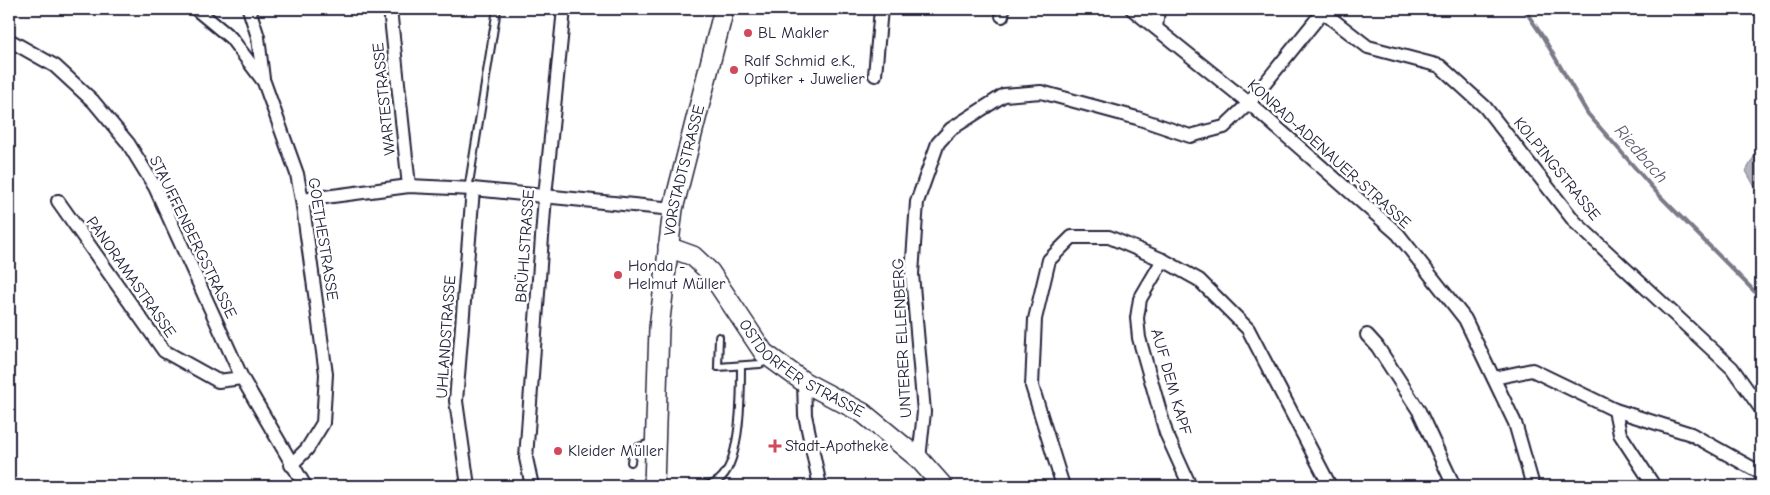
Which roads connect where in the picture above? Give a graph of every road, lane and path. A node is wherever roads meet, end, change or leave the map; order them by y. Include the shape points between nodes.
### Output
1 (196, 9) edge
2 (249, 9) edge
3 (390, 9) edge
4 (497, 9) edge
5 (564, 9) edge
6 (724, 9) edge
7 (881, 9) edge
8 (1132, 9) edge
9 (1158, 9) edge
10 (1322, 10) edge
11 (1156, 28) junction
12 (9, 40) edge
13 (875, 75) dead end
14 (264, 82) junction
15 (1249, 103) junction
16 (409, 186) junction
17 (470, 190) junction
18 (545, 196) junction
19 (302, 200) junction
20 (58, 201) dead end
21 (673, 209) junction
22 (668, 248) junction
23 (1162, 260) junction
24 (1367, 335) dead end
25 (719, 337) dead end
26 (771, 358) junction
27 (741, 367) junction
28 (242, 378) junction
29 (1494, 378) junction
30 (804, 382) junction
31 (1761, 409) edge
32 (1615, 410) junction
33 (654, 442) junction
34 (919, 459) junction
35 (631, 462) dead end
36 (291, 465) junction
37 (1761, 473) edge
38 (722, 478) junction
39 (305, 486) edge
40 (468, 486) edge
41 (532, 486) edge
42 (654, 486) edge
43 (705, 486) edge
44 (724, 486) edge
45 (820, 486) edge
46 (943, 486) edge
47 (1063, 486) edge
48 (1190, 486) edge
49 (1330, 486) edge
50 (1454, 486) edge
51 (1533, 486) edge
52 (1654, 486) edge

1 - 14 street, GOETHESTRASSE via 231,38
2 - 14 street via 258,37
3 - 16 street, WARTESTRASSE
4 - 17 lane, UHLANDSTRASSE
5 - 18 street, BRÜHLSTRASSE
6 - 21 main road, VORSTADTSTRASSE
7 - 13 street
8 - 11 street, KONRAD-ADENAUER-STRASSE
9 - 11 street
10 - 15 street, UNTERER ELLENBERG
10 - 31 street, KOLPINGSTRASSE via 1368,47 1440,66 1485,107 1575,222 1732,368
11 - 15 street, KONRAD-ADENAUER-STRASSE
12 - 28 street, STAUFFENBERGSTRASSE via 55,66 93,102 128,143 155,187
14 - 19 street, GOETHESTRASSE via 297,174
15 - 29 street, KONRAD-ADENAUER-STRASSE via 1398,234 1466,319
15 - 34 street, UNTERER ELLENBERG via 1224,127 1190,136 1040,92 1004,95 951,129 938,143 917,202 912,274 924,412
16 - 17 street
16 - 19 street
17 - 18 street
17 - 40 street, UHLANDSTRASSE via 456,401
18 - 21 street
18 - 41 street, BRÜHLSTRASSE via 526,458
19 - 36 street, GOETHESTRASSE via 326,374 323,423 307,449
20 - 28 street, PANORAMASTRASSE via 164,351 218,381
21 - 22 main road, VORSTADTSTRASSE
22 - 26 main road, OSTDORFER STRASSE via 693,256 710,272 764,353
22 - 33 main road, VORSTADTSTRASSE via 659,328
23 - 47 street via 1109,237 1072,237 1049,260 1036,319 1032,386
23 - 48 street, AUF DEM KAPF via 1140,299 1137,318 1139,338 1166,433
23 - 49 street via 1199,280 1248,329
24 - 50 street via 1419,411
25 - 27 lane via 718,367
26 - 27 lane via 760,364
26 - 30 main road, OSTDORFER STRASSE
27 - 38 lane via 741,401 735,442 729,466
28 - 36 street, STAUFFENBERGSTRASSE
29 - 32 street via 1532,370
29 - 51 street, KONRAD-ADENAUER-STRASSE via 1515,423
30 - 34 main road, OSTDORFER STRASSE via 864,413
30 - 45 street via 805,415
32 - 37 street via 1691,434
32 - 52 street via 1620,434
33 - 35 lane via 633,449
33 - 42 main road, VORSTADTSTRASSE
34 - 46 main road, OSTDORFER STRASSE
36 - 39 street, STAUFFENBERGSTRASSE
38 - 43 lane
38 - 44 lane

